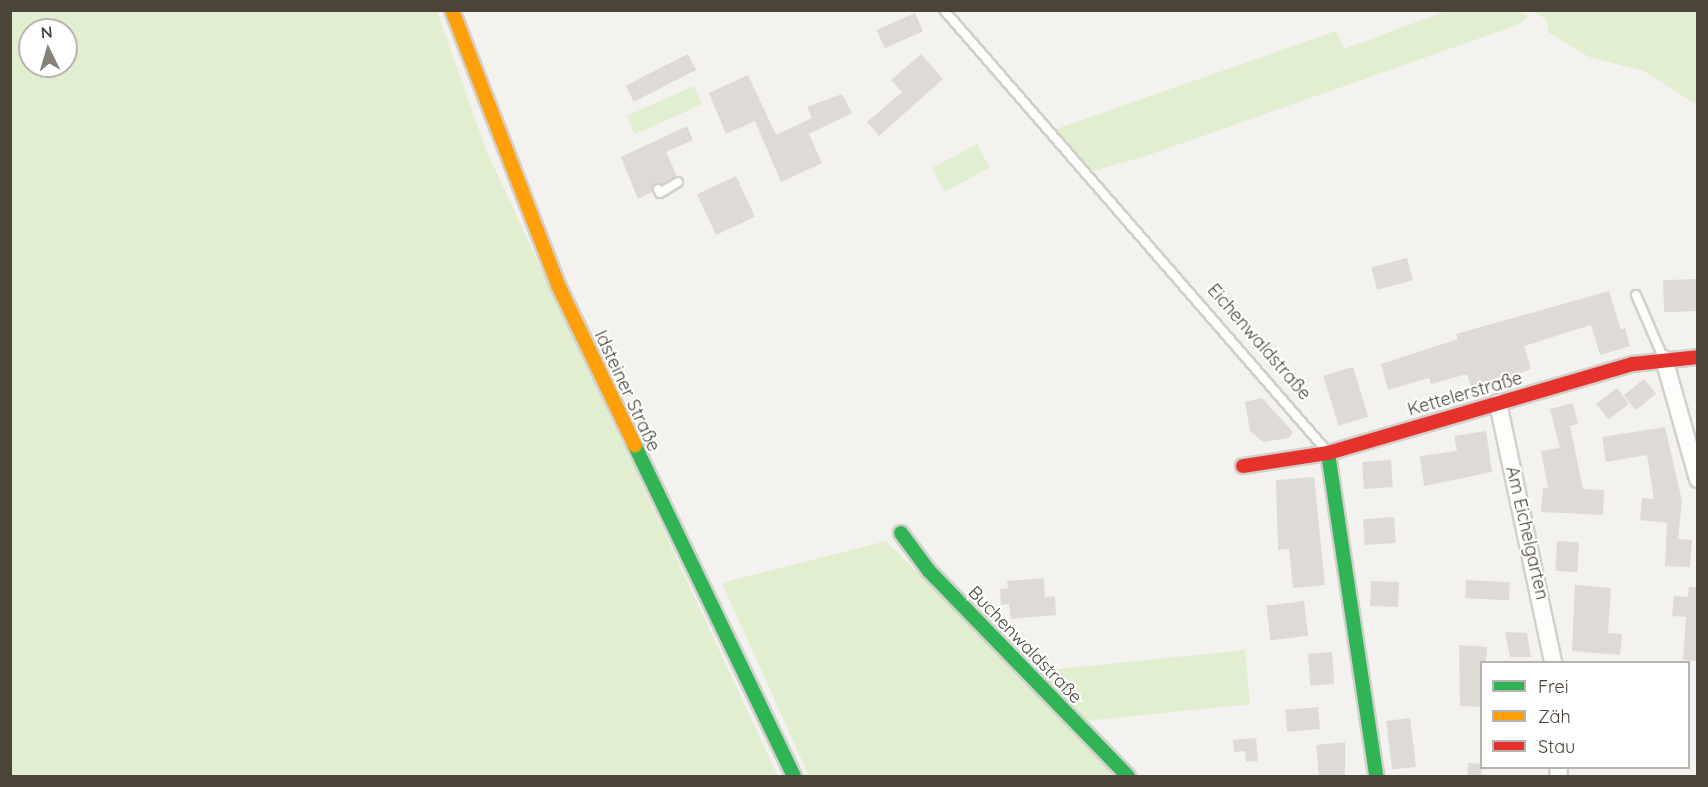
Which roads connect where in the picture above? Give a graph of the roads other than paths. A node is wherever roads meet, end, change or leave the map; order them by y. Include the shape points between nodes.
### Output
1 (452, 10) edge
2 (944, 10) edge
3 (678, 182) dead end
4 (658, 189) dead end
5 (1636, 295) dead end
6 (1698, 357) edge
7 (1664, 359) junction
8 (1498, 403) junction
9 (1328, 453) junction
10 (1243, 466) dead end
11 (1698, 479) edge
12 (901, 533) dead end
13 (1553, 661) edge
14 (794, 777) edge
15 (1128, 777) edge
16 (1376, 777) edge

1 - 14 street, Idsteiner Straße via 502,150 558,285
2 - 9 lane, Eichenwaldstraße
3 - 4 lane via 660,193
5 - 7 lane
6 - 7 street, Kettelerstraße
7 - 8 street, Kettelerstraße
7 - 11 street
8 - 9 street, Kettelerstraße
8 - 13 street, Am Eichelgarten
9 - 10 street, Kettelerstraße
9 - 16 street via 1348,614
12 - 15 street, Buchenwaldstraße via 929,571

